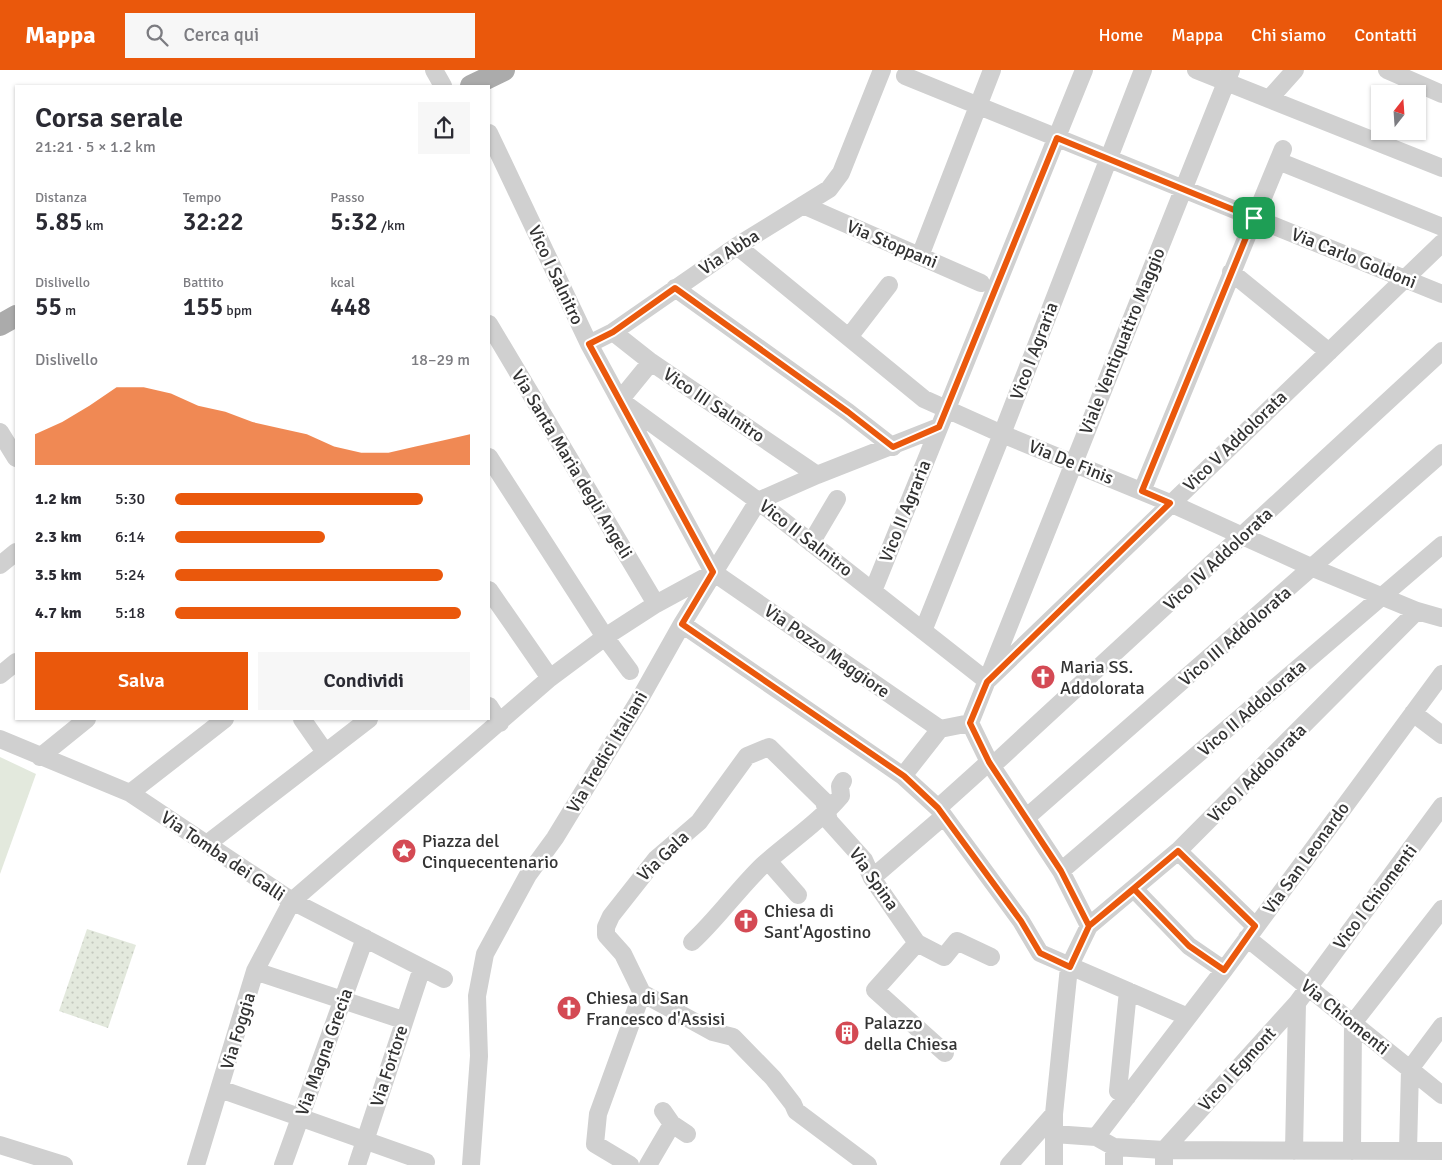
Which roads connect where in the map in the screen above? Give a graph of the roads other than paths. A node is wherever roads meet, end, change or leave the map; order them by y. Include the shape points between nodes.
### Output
1 (434, 70) edge
2 (504, 70) edge
3 (882, 70) edge
4 (992, 70) edge
5 (1084, 70) edge
6 (1142, 70) edge
7 (1196, 70) edge
8 (1295, 70) edge
9 (1387, 70) edge
10 (1410, 74) edge
11 (905, 76) dead end
12 (1228, 76) edge
13 (442, 85) edge
14 (473, 85) edge
15 (1442, 94) edge
16 (1269, 99) junction
17 (978, 106) junction
18 (490, 135) edge
19 (1057, 138) junction
20 (1107, 158) junction
21 (1442, 168) edge
22 (1182, 189) junction
23 (803, 206) junction
24 (1254, 218) junction
25 (1442, 228) edge
26 (1442, 243) edge
27 (737, 246) junction
28 (920, 256) junction
29 (1231, 272) junction
30 (1404, 279) junction
31 (981, 283) dead end
32 (889, 285) dead end
33 (675, 288) junction
34 (1442, 294) edge
35 (15, 317) edge
36 (0, 325) edge
37 (490, 326) edge
38 (613, 332) junction
39 (849, 337) junction
40 (589, 344) junction
41 (1442, 351) edge
42 (1329, 352) junction
43 (651, 362) junction
44 (620, 400) junction
45 (946, 410) junction
46 (939, 427) junction
47 (0, 432) edge
48 (1002, 434) junction
49 (893, 447) junction
50 (1442, 453) edge
51 (15, 456) edge
52 (490, 459) edge
53 (1074, 463) junction
54 (817, 475) junction
55 (1142, 491) junction
56 (837, 500) dead end
57 (758, 501) junction
58 (1170, 503) junction
59 (1243, 536) junction
60 (811, 543) junction
61 (1442, 545) edge
62 (15, 553) edge
63 (0, 565) edge
64 (1313, 568) junction
65 (713, 572) junction
66 (490, 591) edge
67 (873, 591) junction
68 (1382, 597) junction
69 (656, 604) junction
70 (1417, 611) junction
71 (1442, 618) edge
72 (682, 624) junction
73 (924, 631) junction
74 (605, 637) junction
75 (15, 663) edge
76 (630, 671) dead end
77 (1442, 674) edge
78 (0, 675) edge
79 (550, 678) junction
80 (987, 682) junction
81 (490, 708) edge
82 (1412, 713) junction
83 (86, 720) edge
84 (224, 720) edge
85 (303, 720) edge
86 (368, 720) edge
87 (500, 723) junction
88 (970, 723) junction
89 (940, 729) junction
90 (1442, 734) edge
91 (0, 739) edge
92 (325, 752) junction
93 (40, 757) junction
94 (991, 764) junction
95 (789, 767) joint
96 (904, 776) junction
97 (843, 781) dead end
98 (130, 793) junction
99 (1442, 806) edge
100 (827, 812) junction
101 (941, 812) junction
102 (1027, 817) junction
103 (207, 844) junction
104 (1178, 851) junction
105 (768, 861) junction
106 (1061, 871) junction
107 (872, 878) junction
108 (1134, 889) junction
109 (798, 895) dead end
110 (292, 901) junction
111 (1442, 909) edge
112 (1089, 926) junction
113 (1251, 932) junction
114 (365, 938) junction
115 (692, 942) dead end
116 (917, 943) junction
117 (991, 958) dead end
118 (1070, 967) junction
119 (422, 968) junction
120 (1224, 970) junction
121 (255, 971) junction
122 (444, 979) dead end
123 (1308, 987) junction
124 (1128, 992) junction
125 (642, 993) junction
126 (341, 1001) junction
127 (1296, 1003) junction
128 (1188, 1018) junction
129 (403, 1020) junction
130 (1353, 1023) junction
131 (1442, 1026) edge
132 (945, 1053) dead end
133 (1410, 1069) junction
134 (220, 1089) junction
135 (1442, 1095) edge
136 (1127, 1097) junction
137 (1054, 1114) junction
138 (300, 1116) junction
139 (674, 1123) dead end
140 (1054, 1134) junction
141 (1096, 1137) junction
142 (365, 1139) junction
143 (0, 1145) edge
144 (1114, 1147) junction
145 (1294, 1150) junction
146 (1352, 1151) junction
147 (1408, 1151) junction
148 (1442, 1151) edge
149 (1164, 1158) edge
150 (426, 1162) dead end
151 (650, 1162) edge
152 (64, 1165) edge
153 (196, 1165) edge
154 (283, 1165) edge
155 (357, 1165) edge
156 (471, 1165) edge
157 (630, 1165) edge
158 (868, 1165) edge
159 (1009, 1165) edge
160 (1054, 1165) edge
161 (1114, 1165) edge

1 - 13 street
2 - 14 main road
3 - 23 street, Via Abba via 841,173 829,188
4 - 17 street
5 - 19 street, Vico II Agraria
6 - 20 street, Vico I Agraria
7 - 12 street
8 - 16 street
9 - 10 street
10 - 15 street
11 - 17 street, Via Carlo Goldoni
12 - 16 street
12 - 22 street, Viale Ventiquattro Maggio
16 - 21 street
17 - 19 street, Via Carlo Goldoni
17 - 28 street
18 - 40 street, Vico I Salnitro
19 - 20 street, Via Carlo Goldoni
19 - 45 street, Vico II Agraria
20 - 22 street, Via Carlo Goldoni
20 - 48 street, Vico I Agraria
22 - 24 street, Via Carlo Goldoni
22 - 53 street, Viale Ventiquattro Maggio
23 - 27 street, Via Abba
23 - 28 street, Via Stoppani
24 - 25 street via 1280,155
24 - 29 street
24 - 30 street, Via Carlo Goldoni
26 - 30 street, Vico V Addolorata
27 - 33 street, Via Abba
27 - 39 street, Via De Finis
28 - 31 street, Via Stoppani
29 - 42 street
29 - 55 street
30 - 34 street, Via Carlo Goldoni
30 - 42 street, Vico V Addolorata
32 - 39 street
33 - 38 street, Via Abba
33 - 49 street
35 - 36 main road
37 - 69 street, Via Santa Maria degli Angeli
38 - 40 street, Via Abba
38 - 43 street, Vico III Salnitro
39 - 45 street, Via De Finis via 924,399
40 - 44 street, Vico I Salnitro
41 - 59 street, Vico IV Addolorata
42 - 58 street, Vico V Addolorata
43 - 44 street
43 - 54 street, Vico III Salnitro
44 - 57 street, Vico II Salnitro
44 - 65 street, Vico I Salnitro
45 - 46 street, Vico II Agraria
45 - 48 street, Via De Finis
46 - 49 street
46 - 67 street, Vico II Agraria
47 - 51 street
48 - 53 street, Via De Finis
48 - 73 street, Vico I Agraria
49 - 54 street
50 - 64 street, Vico III Addolorata
52 - 74 street
53 - 55 street, Via De Finis
53 - 80 street, Viale Ventiquattro Maggio
54 - 57 street
55 - 58 street, Via De Finis
56 - 60 street
57 - 60 street, Vico II Salnitro
57 - 65 street, Via Tredici Italiani
58 - 59 street, Via De Finis
58 - 80 street, Vico V Addolorata
59 - 64 street, Via De Finis
59 - 94 street, Vico IV Addolorata
60 - 67 street, Vico II Salnitro
61 - 68 street, Vico II Addolorata
62 - 63 street
64 - 68 street, Via De Finis
64 - 102 street, Vico III Addolorata
65 - 69 street
65 - 72 street, Via Tredici Italiani
65 - 89 street, Via Pozzo Maggiore
66 - 79 street
67 - 73 street, Vico II Salnitro
68 - 70 street, Via De Finis
68 - 106 street, Vico II Addolorata
69 - 74 street
70 - 71 street, Via De Finis
70 - 104 street, Vico I Addolorata
72 - 96 street
72 - 156 street, Via Tredici Italiani via 555,838 528,875 485,954 477,996 479,1056
73 - 80 street, Vico II Salnitro
74 - 76 street
74 - 79 street
75 - 78 street
77 - 82 street, Via San Leonardo
79 - 87 street
80 - 88 street, Viale Ventiquattro Maggio
81 - 87 street
82 - 90 street
82 - 113 street, Via San Leonardo
83 - 93 street
84 - 98 street
85 - 92 street
86 - 92 street
87 - 110 street
88 - 89 street
88 - 94 street
89 - 96 street
91 - 93 street, Via Tomba dei Galli
92 - 103 street
93 - 98 street, Via Tomba dei Galli
94 - 101 street, Vico IV Addolorata
94 - 102 street
95 - 100 street, Via Spina via 824,801
95 - 125 street, Via Gala via 769,747 748,756 699,822 656,859 611,916 606,935 623,954
96 - 101 street
97 - 100 street via 840,796
98 - 103 street, Via Tomba dei Galli
99 - 123 street, Vico I Chiomenti
100 - 105 street
100 - 107 street, Via Spina via 829,821 864,860
101 - 107 street, Vico IV Addolorata
101 - 118 street via 1021,921 1040,953
102 - 106 street
103 - 110 street, Via Tomba dei Galli
104 - 108 street, Vico I Addolorata
104 - 113 street, Via Chiomenti
105 - 109 street
105 - 115 street
106 - 112 street
107 - 116 street, Via Spina
108 - 112 street, Vico I Addolorata
108 - 120 street via 1189,946
110 - 114 street, Via Tomba dei Galli
110 - 121 street, Via Foggia
111 - 130 street
112 - 118 street
113 - 120 street, Via San Leonardo
113 - 123 street, Via Chiomenti
114 - 119 street, Via Tomba dei Galli
114 - 126 street, Via Magna Grecia
116 - 117 street via 944,956 957,941
116 - 132 street via 875,990
118 - 124 street
118 - 137 street
119 - 122 street, Via Tomba dei Galli
119 - 129 street, Via Fortore
120 - 128 street, Via San Leonardo
121 - 126 street
121 - 134 street, Via Foggia
123 - 127 street, Vico I Egmont
123 - 130 street, Via Chiomenti
124 - 128 street
124 - 136 street via 1118,1091
125 - 157 street via 598,1114 595,1144
125 - 158 street via 713,1032 733,1037 773,1078 796,1111
126 - 129 street
126 - 138 street, Via Magna Grecia
127 - 145 street
127 - 149 street, Vico I Egmont
128 - 136 street, Via San Leonardo
129 - 142 street, Via Fortore
130 - 133 street, Via Chiomenti
130 - 146 street
131 - 133 street
133 - 135 street, Via Chiomenti
133 - 147 street
134 - 138 street
134 - 153 street, Via Foggia
136 - 141 street, Via San Leonardo
137 - 140 street
137 - 159 street
138 - 142 street
138 - 154 street, Via Magna Grecia
139 - 151 street
140 - 141 street
140 - 160 street
141 - 144 street
142 - 150 street
142 - 155 street, Via Fortore
143 - 152 street
144 - 149 street
144 - 161 street
145 - 146 street
145 - 149 street
146 - 147 street
147 - 148 street

